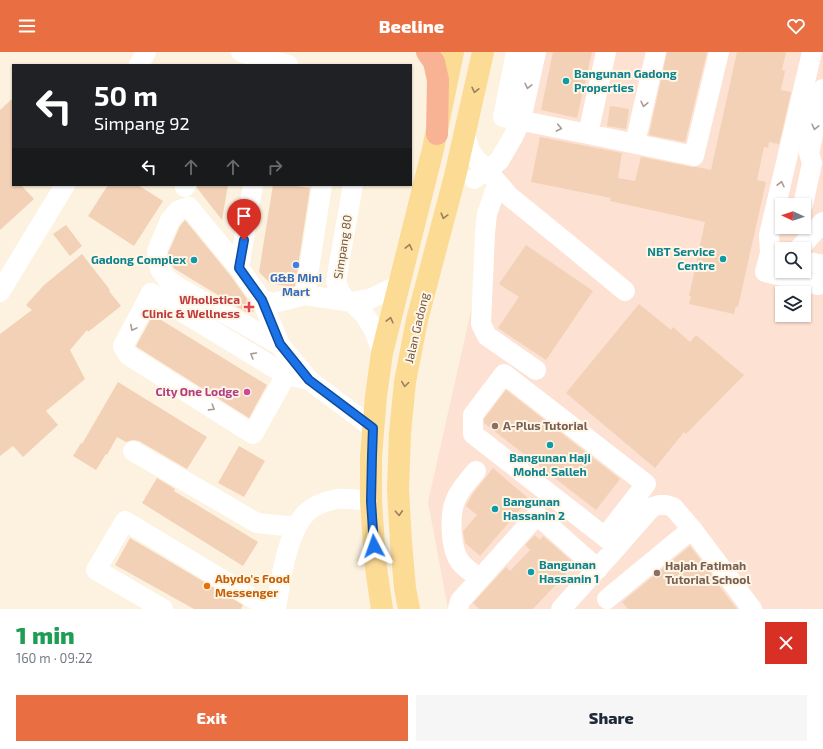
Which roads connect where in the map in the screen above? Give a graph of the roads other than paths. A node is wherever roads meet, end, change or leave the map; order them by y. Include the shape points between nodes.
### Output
1 (146, 52) edge
2 (427, 52) edge
3 (453, 52) edge
4 (484, 52) edge
5 (516, 52) edge
6 (536, 52) edge
7 (606, 52) edge
8 (656, 52) edge
9 (719, 52) edge
10 (812, 52) edge
11 (246, 57) edge
12 (139, 64) edge
13 (278, 64) edge
14 (823, 89) edge
15 (512, 119) junction
16 (437, 134) junction
17 (588, 134) junction
18 (465, 135) junction
19 (635, 143) junction
20 (472, 175) junction
21 (64, 186) edge
22 (253, 186) edge
23 (322, 186) edge
24 (353, 186) edge
25 (502, 193) junction
26 (804, 198) edge
27 (823, 222) edge
28 (485, 233) junction
29 (805, 242) edge
30 (775, 252) edge
31 (775, 257) edge
32 (811, 262) edge
33 (823, 265) edge
34 (239, 268) junction
35 (775, 274) edge
36 (789, 278) edge
37 (823, 280) edge
38 (399, 284) junction
39 (625, 291) dead end
40 (0, 292) edge
41 (305, 296) junction
42 (262, 300) junction
43 (349, 302) junction
44 (280, 344) junction
45 (382, 353) junction
46 (536, 370) dead end
47 (286, 375) junction
48 (309, 380) junction
49 (373, 428) junction
50 (133, 451) dead end
51 (476, 471) dead end
52 (371, 501) junction
53 (296, 527) junction
54 (692, 529) junction
55 (611, 542) junction
56 (594, 573) junction
57 (480, 579) junction
58 (612, 604) edge
59 (269, 608) edge
60 (163, 609) edge
61 (382, 609) edge
62 (409, 609) edge
63 (458, 609) edge
64 (561, 609) edge
65 (752, 609) edge

1 - 12 street
2 - 16 highway via 434,62 438,80
3 - 16 main road
4 -> 18 main road, Jalan Gadong
5 - 15 street
6 -> 15 street
7 - 17 street
8 -> 19 street
9 - 19 street via 694,156
30 -> 10 street via 769,235
11 - 13 street
14 -> 26 street via 809,153 812,163
15 -> 17 street
15 - 20 street via 513,137 499,161
38 -> 16 main road
17 - 19 street
18 - 20 main road, Jalan Gadong
18 - 20 street via 476,159
20 - 25 street
20 - 28 street via 482,201
20 -> 62 main road, Jalan Gadong via 417,320 405,382 398,489 405,588
21 - 40 street
22 - 34 street
23 - 41 street
24 - 43 street, Simpang 80 via 336,281 342,296
25 - 28 street via 487,214
25 - 39 street via 568,243
27 - 29 street
28 - 46 street via 481,324 488,336
31 - 35 street via 765,272
32 - 33 street
34 - 42 street
34 - 44 street via 189,207 179,210 170,220 156,257 160,269 168,280
36 - 37 street via 818,285
38 - 43 street via 370,299
45 -> 38 main road
41 - 42 street via 274,303
41 - 43 street
42 - 44 street
43 - 45 street, Simpang 80 via 364,314 374,330
44 - 48 street
45 - 49 main road
47 -> 47 street via 151,293 123,346 128,355 253,434
47 - 48 street
48 - 49 street
49 - 52 main road
50 - 53 street via 257,523
51 - 57 street via 455,499 452,520 456,555 461,563
52 - 53 street via 337,499 317,505 306,513
52 - 61 main road via 375,562
53 - 59 street via 281,579
54 - 55 street via 673,507 659,505 652,507
54 - 58 street
54 - 65 street
55 - 55 street via 646,484 504,374 473,415 473,434
55 - 56 street
56 - 57 street via 537,515
56 - 58 street
56 - 64 street
57 - 63 street via 460,601
59 - 60 street via 125,521 96,570

